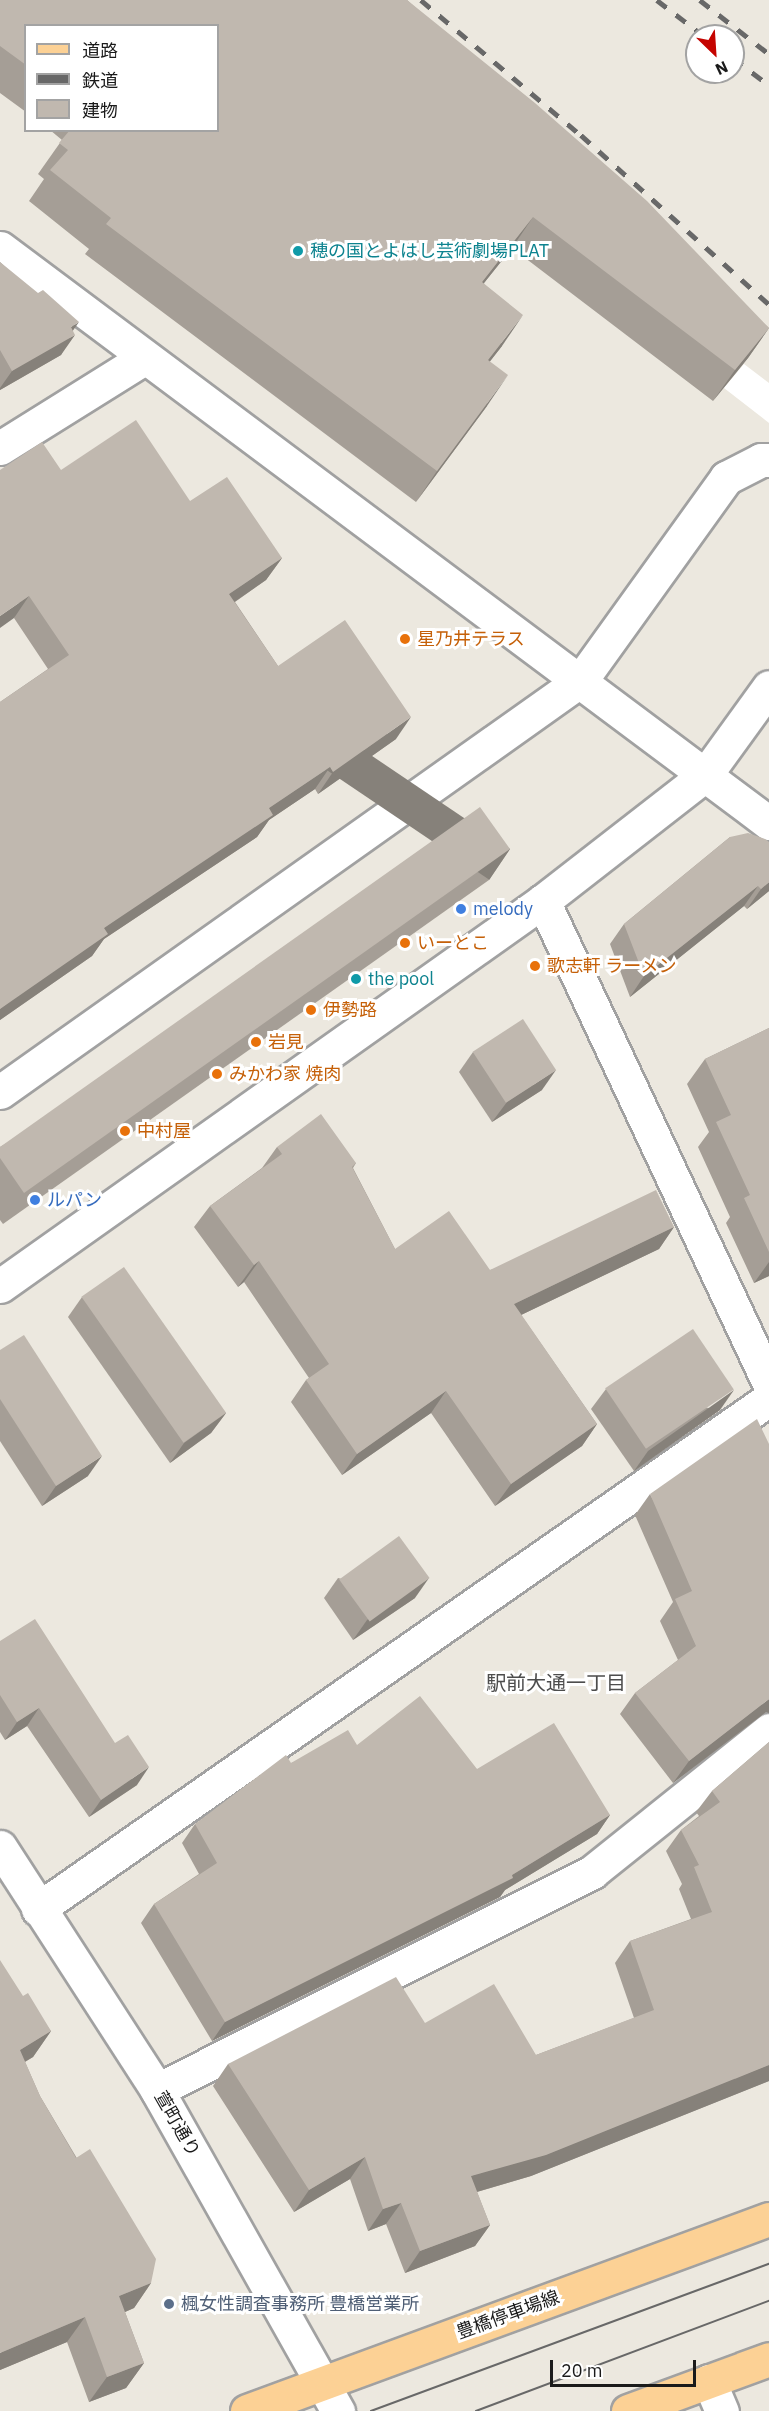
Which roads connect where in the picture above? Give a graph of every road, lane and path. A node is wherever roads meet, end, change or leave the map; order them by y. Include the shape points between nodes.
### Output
1 (0, 248) edge
2 (144, 358) junction
3 (0, 448) edge
4 (769, 460) edge
5 (581, 680) junction
6 (769, 687) edge
7 (706, 774) junction
8 (769, 823) edge
9 (543, 901) junction
10 (0, 1092) edge
11 (0, 1286) edge
12 (769, 1383) edge
13 (769, 1399) edge
14 (769, 1730) edge
15 (0, 1846) edge
16 (38, 1909) junction
17 (158, 2090) junction
18 (769, 2219) edge
19 (769, 2359) edge
20 (709, 2380) junction
21 (324, 2382) junction
22 (248, 2411) edge
23 (338, 2411) edge
24 (628, 2411) edge
25 (722, 2411) edge

1 - 2 street
2 - 3 street
2 - 5 street
4 - 5 street via 761,459 726,478
5 - 7 street
5 - 10 street
6 - 7 street
7 - 8 street
7 - 9 street
9 - 11 street
9 - 12 street
13 - 16 street
14 - 17 street via 592,1872
15 - 16 street, 萱町通り
16 - 17 street, 萱町通り
17 - 21 street, 萱町通り
18 - 21 main road, 豊橋停車場線
19 - 20 main road
20 - 24 main road
20 - 25 street
21 - 22 main road, 豊橋停車場線
21 - 23 street, 萱町通り

